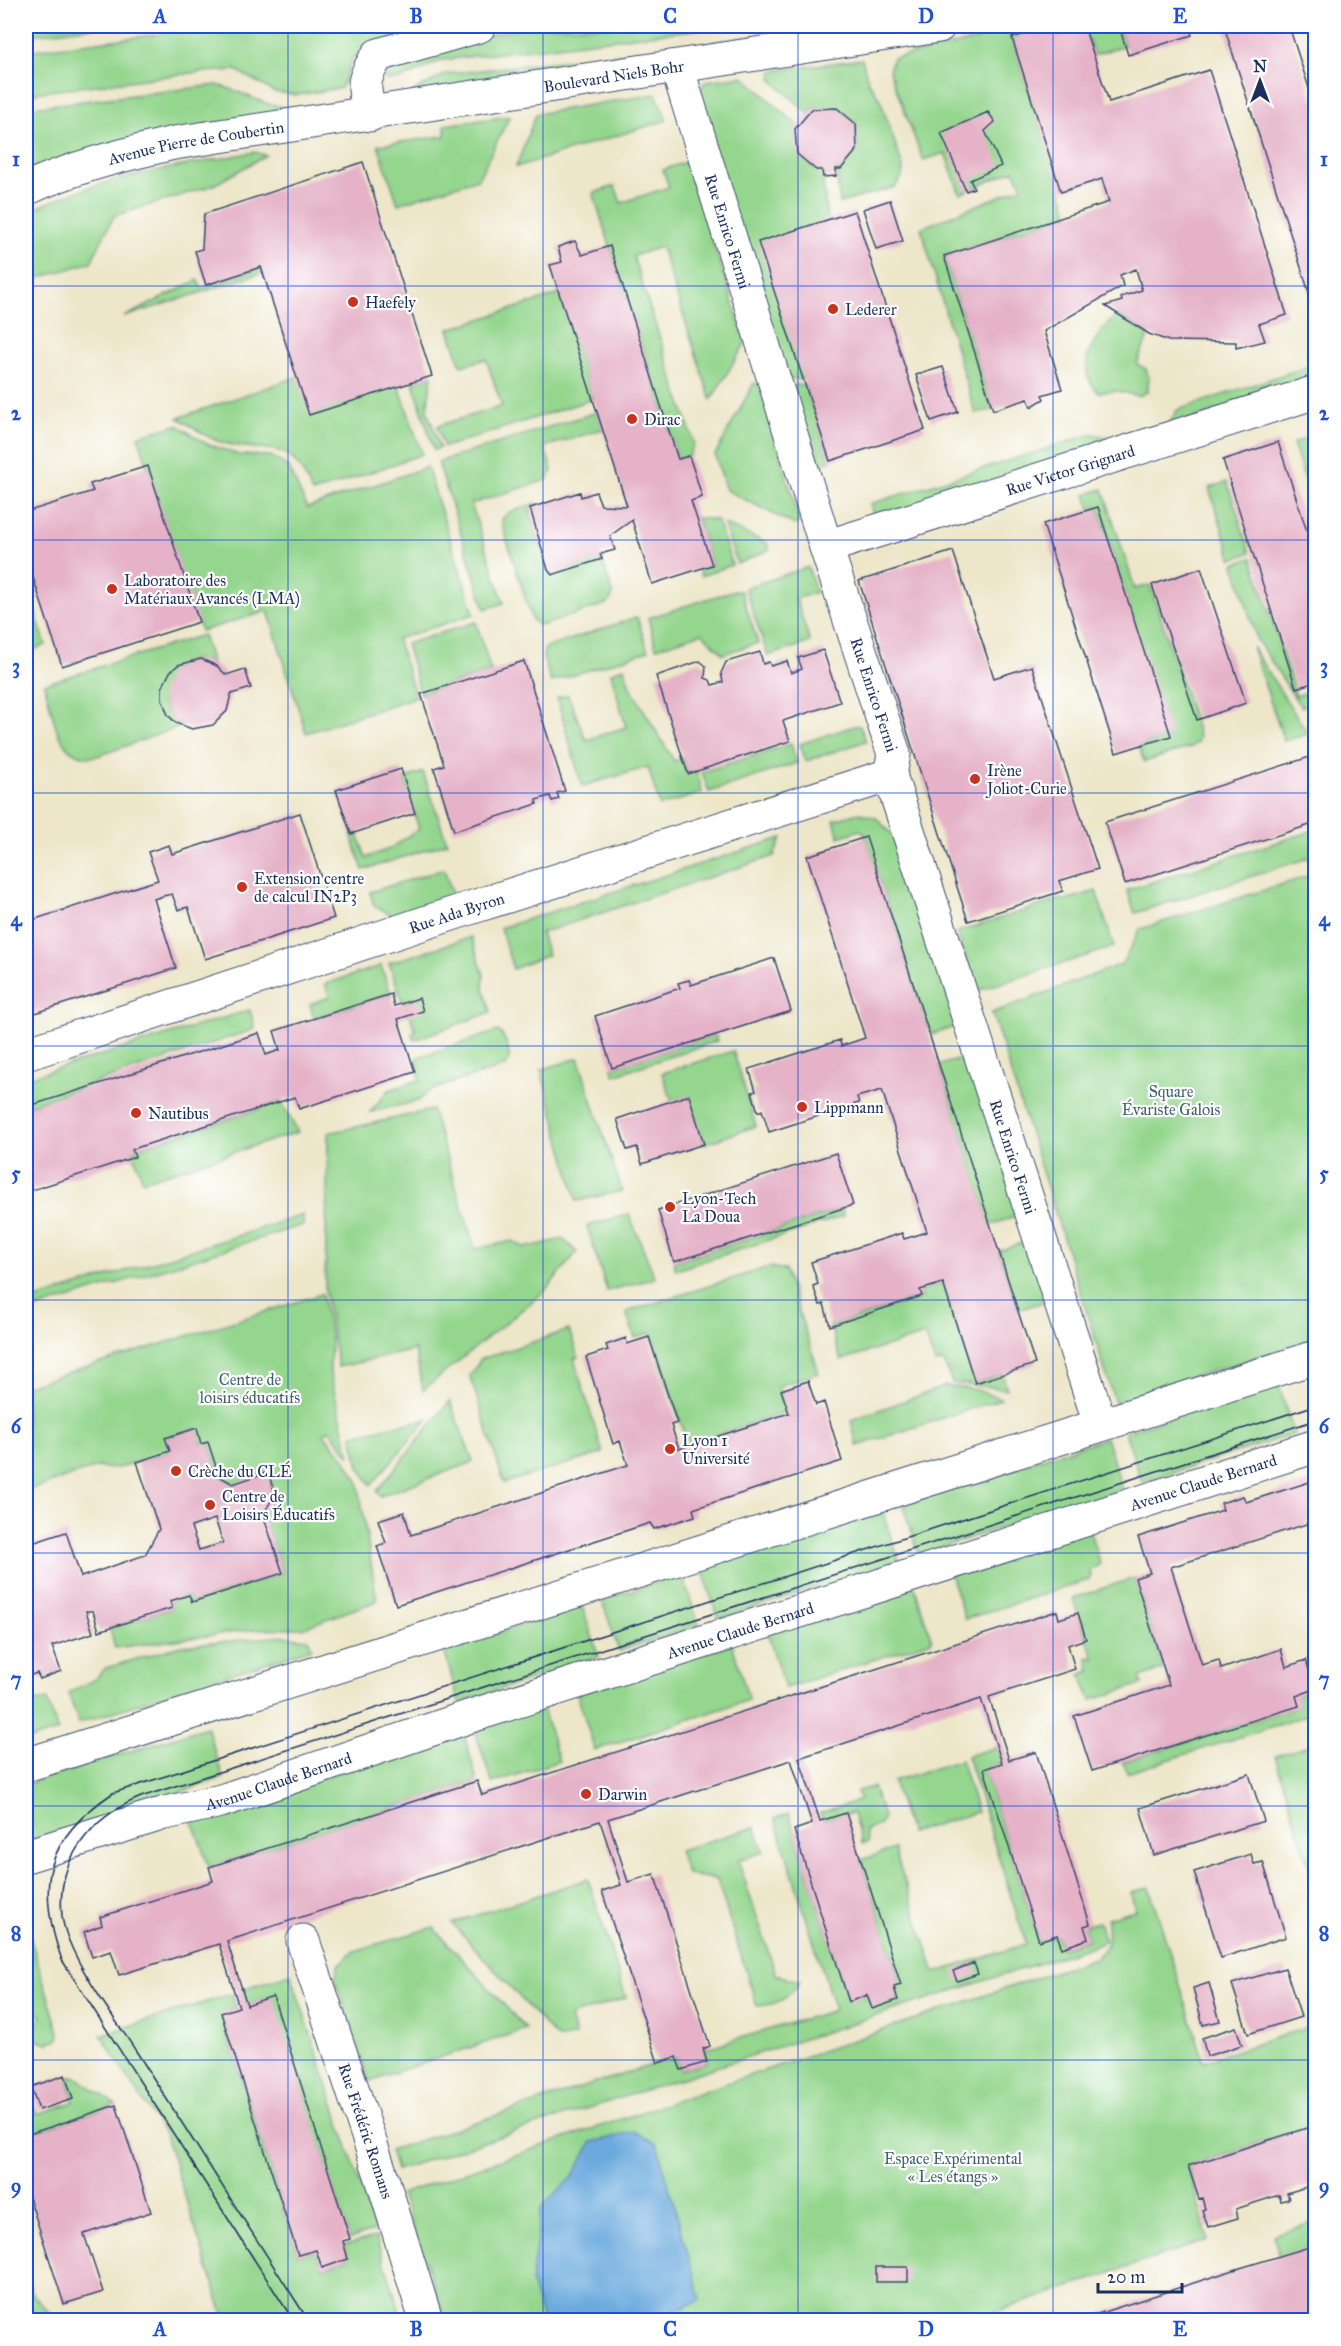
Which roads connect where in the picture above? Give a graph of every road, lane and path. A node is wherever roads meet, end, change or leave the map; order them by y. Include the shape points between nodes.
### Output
1 (479, 26) edge
2 (939, 26) edge
3 (677, 67) junction
4 (370, 114) junction
5 (26, 189) edge
6 (1316, 392) edge
7 (826, 547) junction
8 (890, 775) junction
9 (26, 1054) edge
10 (1316, 1357) edge
11 (1100, 1424) junction
12 (1316, 1446) edge
13 (26, 1765) edge
14 (26, 1856) edge
15 (303, 1941) dead end
16 (426, 2320) edge

1 - 4 street via 378,55 365,75 364,91
2 - 3 street, Boulevard Niels Bohr
3 - 4 street, Boulevard Niels Bohr
3 - 7 street, Rue Enrico Fermi
4 - 5 street, Avenue Pierre de Coubertin via 174,143 106,158
6 - 7 street, Rue Victor Grignard
7 - 8 street, Rue Enrico Fermi via 894,754
8 - 9 street, Rue Ada Byron
8 - 11 street, Rue Enrico Fermi
10 - 11 street
11 - 13 street via 692,1553 486,1608
12 - 14 street, Avenue Claude Bernard via 465,1718 221,1801 161,1814
15 - 16 street, Rue Frédéric Romans

